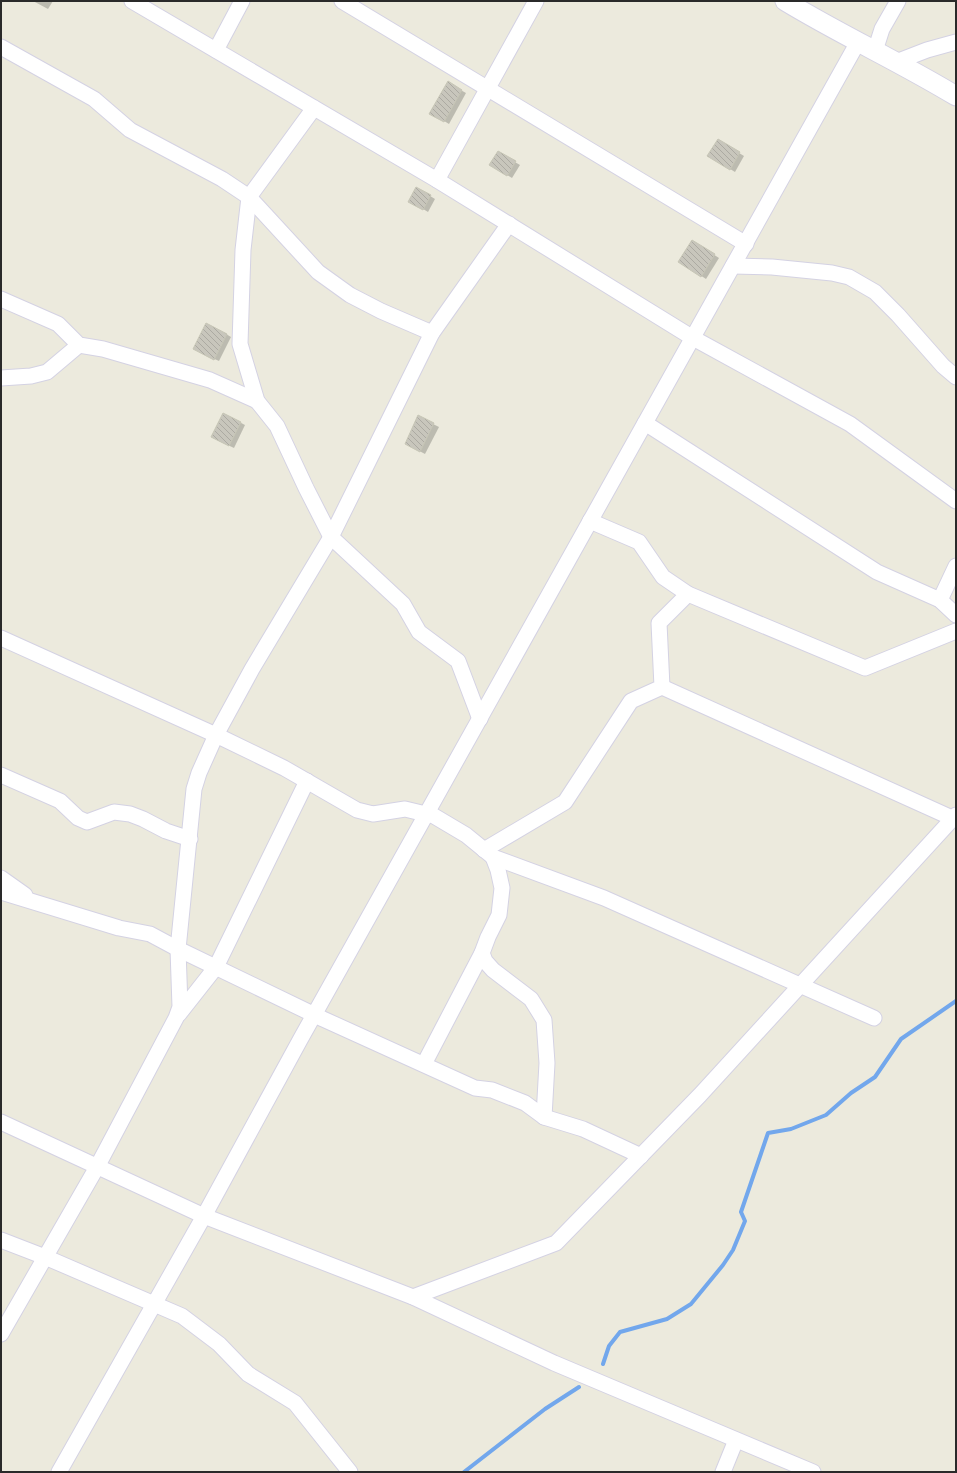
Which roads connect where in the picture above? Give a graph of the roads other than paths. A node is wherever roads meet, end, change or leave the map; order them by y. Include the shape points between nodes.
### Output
1 (132, 1) edge
2 (242, 1) edge
3 (342, 1) edge
4 (536, 1) edge
5 (785, 1) edge
6 (898, 1) edge
7 (858, 42) junction
8 (956, 42) edge
9 (1, 47) edge
10 (216, 50) junction
11 (875, 51) junction
12 (896, 62) junction
13 (488, 89) junction
14 (956, 96) edge
15 (314, 108) junction
16 (438, 180) junction
17 (249, 197) junction
18 (509, 224) junction
19 (746, 244) junction
20 (733, 266) junction
21 (1, 299) edge
22 (432, 333) junction
23 (693, 338) junction
24 (79, 345) junction
25 (956, 377) edge
26 (1, 378) edge
27 (257, 401) junction
28 (645, 423) junction
29 (956, 501) edge
30 (590, 521) junction
31 (331, 537) junction
32 (956, 566) edge
33 (688, 594) junction
34 (940, 600) junction
35 (956, 614) edge
36 (956, 631) edge
37 (1, 638) edge
38 (662, 686) junction
39 (480, 719) junction
40 (216, 735) junction
41 (1, 775) edge
42 (307, 781) junction
43 (427, 814) junction
44 (954, 816) edge
45 (190, 839) junction
46 (489, 853) junction
47 (1, 878) edge
48 (1, 892) edge
49 (36, 902) junction
50 (178, 949) junction
51 (482, 953) junction
52 (216, 967) junction
53 (800, 986) junction
54 (315, 1015) junction
55 (176, 1018) junction
56 (874, 1018) dead end
57 (424, 1064) junction
58 (544, 1117) junction
59 (1, 1122) edge
60 (641, 1156) junction
61 (97, 1167) junction
62 (204, 1216) junction
63 (1, 1240) edge
64 (45, 1257) junction
65 (413, 1298) junction
66 (155, 1303) junction
67 (1, 1334) edge
68 (736, 1440) junction
69 (59, 1472) edge
70 (350, 1472) edge
71 (723, 1472) edge
72 (813, 1472) edge

1 - 10 street
2 - 10 street
3 - 13 street
4 - 13 street
5 - 7 street
6 - 11 street via 882,29
7 - 11 street
7 - 19 street
8 - 12 street
9 - 17 street via 94,99 130,130 222,179
10 - 15 street
11 - 12 street
12 - 14 street
13 - 16 street
13 - 19 street
15 - 16 street
15 - 17 street
16 - 18 street
17 - 22 street via 318,272 350,295
17 - 27 street via 243,250 240,344
18 - 22 street
18 - 23 street
19 - 20 street
20 - 23 street
20 - 25 street via 772,267 850,277 874,292
21 - 24 street via 58,324
22 - 31 street
23 - 28 street
23 - 29 street via 850,424
24 - 26 street via 48,372
24 - 27 street via 103,349 210,380
27 - 31 street via 277,426
28 - 30 street
28 - 34 street via 877,572
30 - 33 street via 639,542 663,577
30 - 39 street
31 - 39 street via 403,604 419,632 458,661
31 - 40 street via 252,669
32 - 34 street
33 - 36 street via 865,668
33 - 38 street via 659,623
34 - 35 street
37 - 40 street
38 - 44 street
38 - 46 street via 631,701 565,802
39 - 43 street
40 - 42 street
40 - 45 street via 194,788
41 - 45 street via 60,801 78,818 87,822 114,812 130,814 166,832
42 - 43 street via 357,810 373,814 405,809
42 - 52 street
43 - 46 street via 466,835
43 - 54 street
44 - 53 street
45 - 50 street
46 - 51 street via 498,870 502,888 499,916
46 - 53 street via 604,898
47 - 49 street
48 - 49 street
49 - 50 street via 119,928 150,934
50 - 52 street
50 - 55 street via 181,999
51 - 57 street
51 - 58 street via 493,970 530,999 544,1020 547,1063
52 - 54 street
52 - 55 street
53 - 56 street
53 - 60 street
54 - 57 street
54 - 62 street
55 - 61 street
57 - 58 street via 475,1088 492,1090 525,1103
58 - 60 street via 583,1129
59 - 61 street
60 - 65 street via 556,1242
61 - 62 street
61 - 64 street
62 - 65 street
62 - 66 street
63 - 64 street
64 - 66 street
64 - 67 street
65 - 68 street via 554,1363
66 - 69 street
66 - 70 street via 182,1316 220,1344 248,1374 295,1403
68 - 71 street
68 - 72 street

